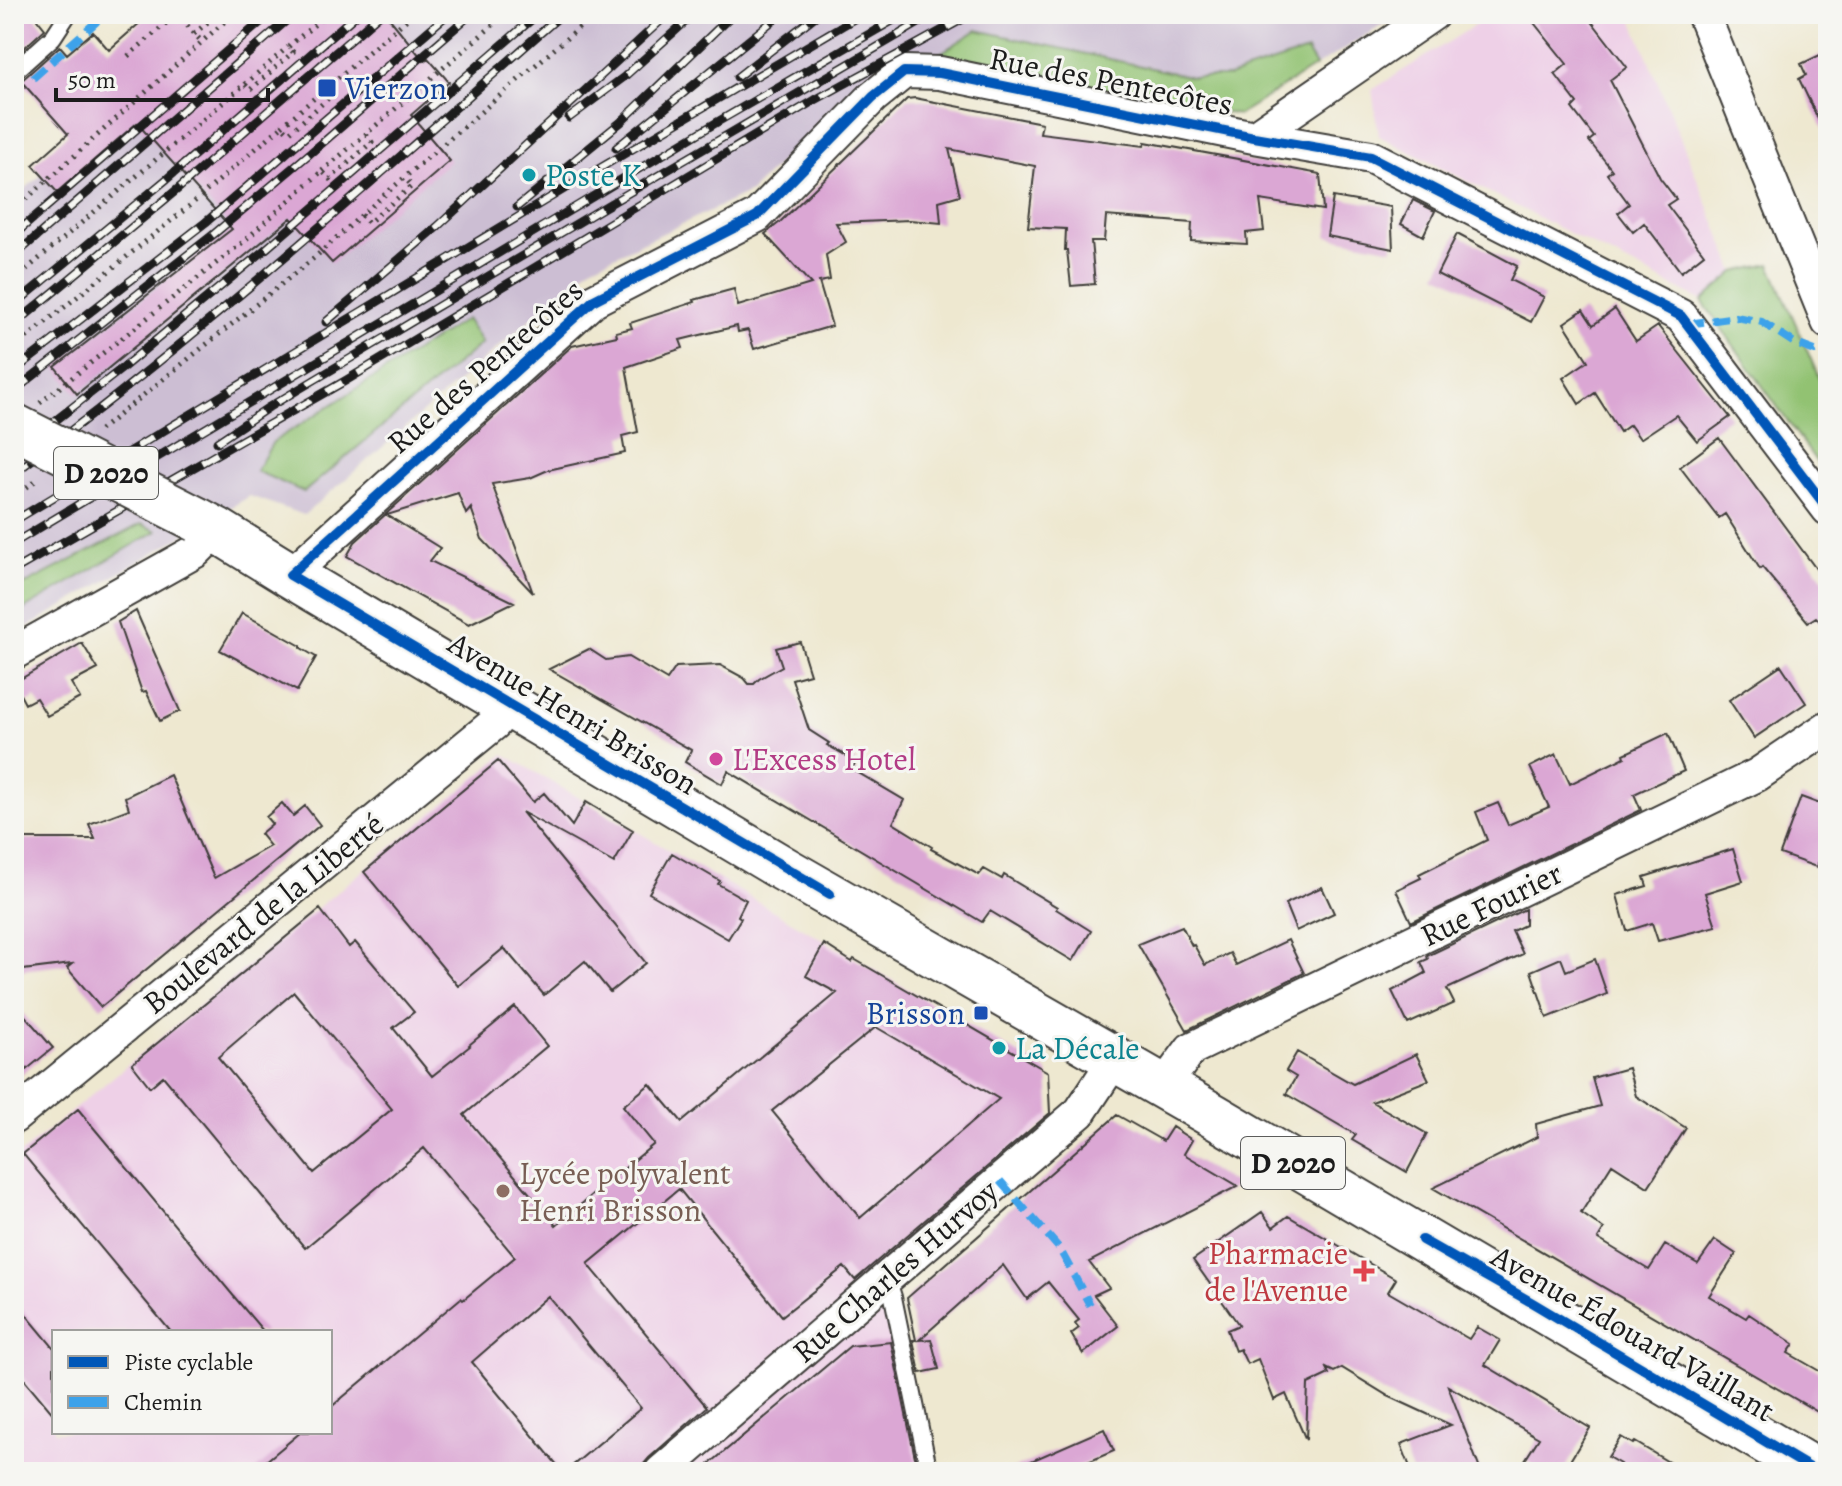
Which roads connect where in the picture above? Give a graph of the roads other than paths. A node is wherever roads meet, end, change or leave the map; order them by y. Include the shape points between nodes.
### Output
1 (68, 14) edge
2 (1433, 14) edge
3 (1703, 14) edge
4 (14, 72) edge
5 (1254, 137) junction
6 (1828, 322) edge
7 (26, 415) edge
8 (1828, 509) edge
9 (208, 525) junction
10 (290, 575) junction
11 (14, 653) edge
12 (508, 704) junction
13 (1828, 727) edge
14 (1115, 1059) junction
15 (1163, 1087) junction
16 (14, 1117) edge
17 (887, 1278) junction
18 (661, 1472) edge
19 (929, 1472) edge
20 (1817, 1472) edge

1 - 4 lane via 53,37
2 - 5 street
3 - 6 street
5 - 8 street, Rue des Pentecôtes via 1371,157 1681,316
5 - 10 street, Rue des Pentecôtes via 940,73 904,72 757,216 594,300
7 - 9 main road, Avenue Henri Brisson / D 2020, bridge
9 - 10 main road, Avenue Henri Brisson / D 2020
9 - 11 street via 196,551
10 - 12 main road, Avenue Henri Brisson / D 2020
12 - 14 main road, Avenue Henri Brisson / D 2020
12 - 16 street, Boulevard de la Liberté via 495,723
13 - 15 street, Rue Fourier via 1757,775 1191,1049
14 - 15 main road, Avenue Henri Brisson / D 2020
14 - 17 street, Rue Charles Hurvoy via 1080,1112
15 - 20 main road, Avenue Édouard Vaillant / D 2020
17 - 18 street, Rue Charles Hurvoy
17 - 19 lane

